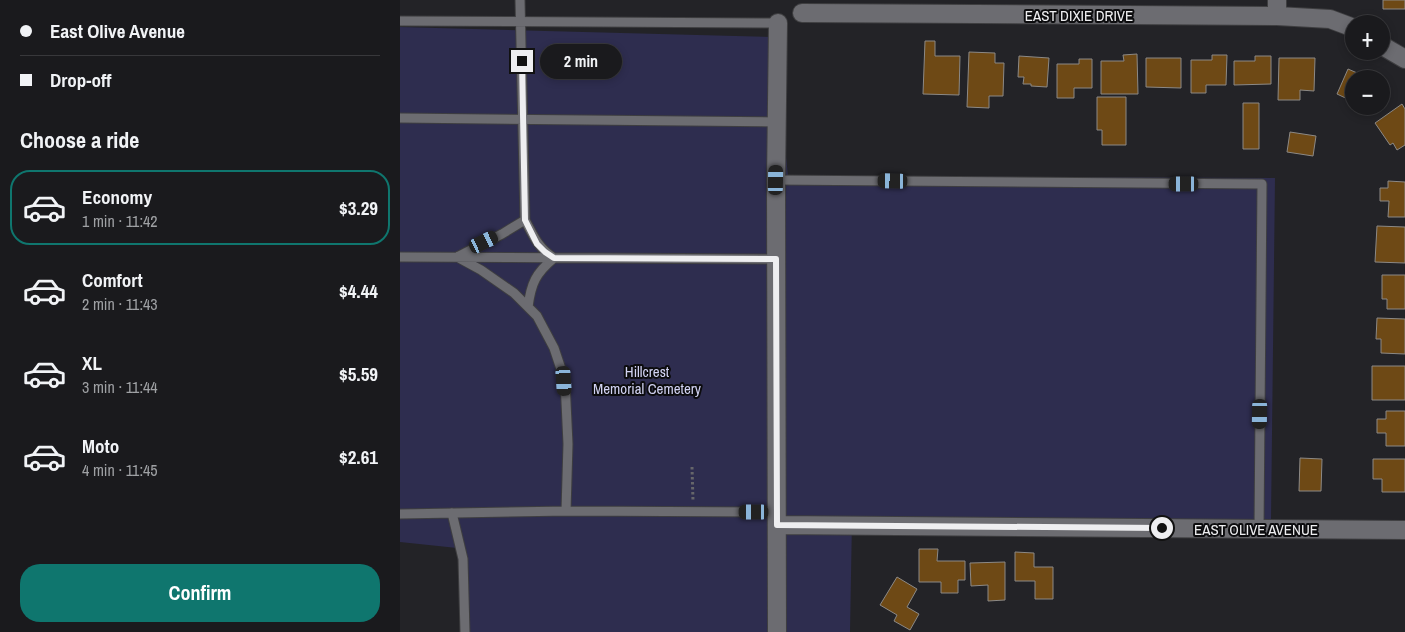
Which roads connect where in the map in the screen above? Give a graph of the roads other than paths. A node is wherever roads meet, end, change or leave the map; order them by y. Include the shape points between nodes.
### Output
1 (520, 0) edge
2 (1276, 8) edge
3 (802, 13) dead end
4 (400, 21) edge
5 (521, 22) junction
6 (778, 23) joint
7 (1345, 25) edge
8 (1390, 50) edge
9 (1405, 59) edge
10 (400, 118) edge
11 (524, 119) junction
12 (777, 122) junction
13 (776, 180) junction
14 (525, 220) junction
15 (400, 256) edge
16 (456, 257) junction
17 (554, 258) junction
18 (776, 259) junction
19 (528, 307) junction
20 (566, 511) junction
21 (452, 513) junction
22 (400, 514) edge
23 (777, 518) junction
24 (1259, 529) junction
25 (1405, 530) edge
26 (465, 632) edge
27 (777, 632) edge

1 - 5 lane
2 - 3 street, EAST DIXIE DRIVE
2 - 7 street, EAST DIXIE DRIVE
4 - 5 lane
5 - 6 lane
5 - 11 lane
6 - 12 street
8 - 9 street
10 - 11 lane
11 - 12 lane
11 - 14 lane
12 - 13 street
13 - 18 street
13 - 24 lane via 1262,184
14 - 16 lane
14 - 17 lane via 537,244
15 - 16 lane
16 - 17 lane
16 - 19 lane via 514,293
17 - 18 lane
17 - 19 lane via 540,269 534,280
18 - 23 street
19 - 20 lane via 537,316 554,348 564,381 568,444
20 - 21 lane
20 - 23 lane via 693,511
21 - 22 lane
21 - 26 lane via 463,560
23 - 24 street, EAST OLIVE AVENUE
23 - 27 street
24 - 25 street, EAST OLIVE AVENUE

